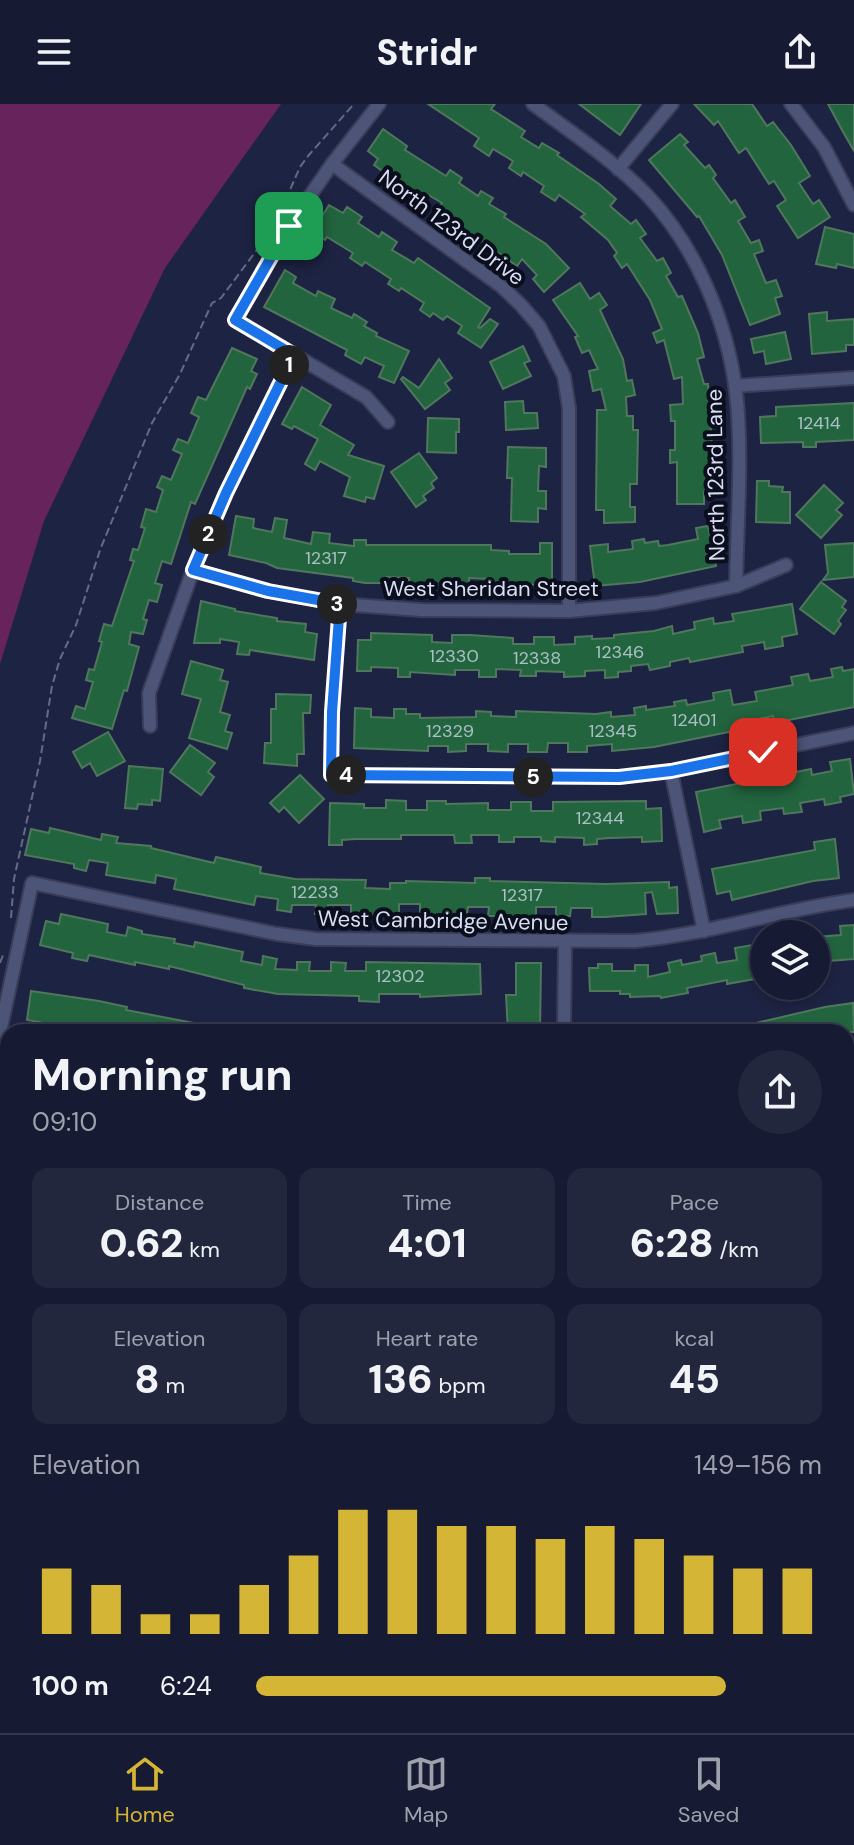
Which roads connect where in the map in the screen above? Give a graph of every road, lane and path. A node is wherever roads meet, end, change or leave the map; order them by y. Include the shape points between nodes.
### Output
1 (354, 104) edge
2 (379, 104) edge
3 (533, 104) edge
4 (672, 104) edge
5 (791, 104) edge
6 (332, 164) junction
7 (618, 169) junction
8 (854, 205) edge
9 (294, 355) junction
10 (854, 378) edge
11 (735, 386) junction
12 (388, 422) dead end
13 (786, 565) dead end
14 (193, 570) junction
15 (736, 586) junction
16 (340, 604) junction
17 (569, 611) junction
18 (150, 726) dead end
19 (854, 733) edge
20 (671, 771) junction
21 (854, 900) edge
22 (11, 923) dead end
23 (704, 931) junction
24 (565, 942) junction
25 (5, 948) dead end
26 (0, 963) edge
27 (2, 1024) edge
28 (564, 1024) edge

1 - 22 path via 300,167 256,251 212,303 152,423 52,686 14,879
2 - 6 street
3 - 7 street, North 123rd Lane
4 - 7 street
5 - 8 street via 824,147
6 - 9 street via 235,320
6 - 17 street, North 123rd Drive via 501,286 539,326 564,376 569,408
7 - 11 street, North 123rd Lane via 669,220 695,265 718,315
9 - 12 street via 366,397
9 - 14 street
10 - 11 street
11 - 15 street, North 123rd Lane
13 - 15 street, West Sheridan Street
14 - 16 street, West Sheridan Street
14 - 18 street via 149,693
15 - 17 street, West Sheridan Street via 656,603
16 - 17 street, West Sheridan Street
16 - 20 street via 331,775 599,778
19 - 20 street
20 - 23 street
21 - 23 street, West Cambridge Avenue
23 - 24 street, West Cambridge Avenue via 635,941
24 - 27 street, West Cambridge Avenue via 299,937 32,883
24 - 28 street
25 - 26 path

